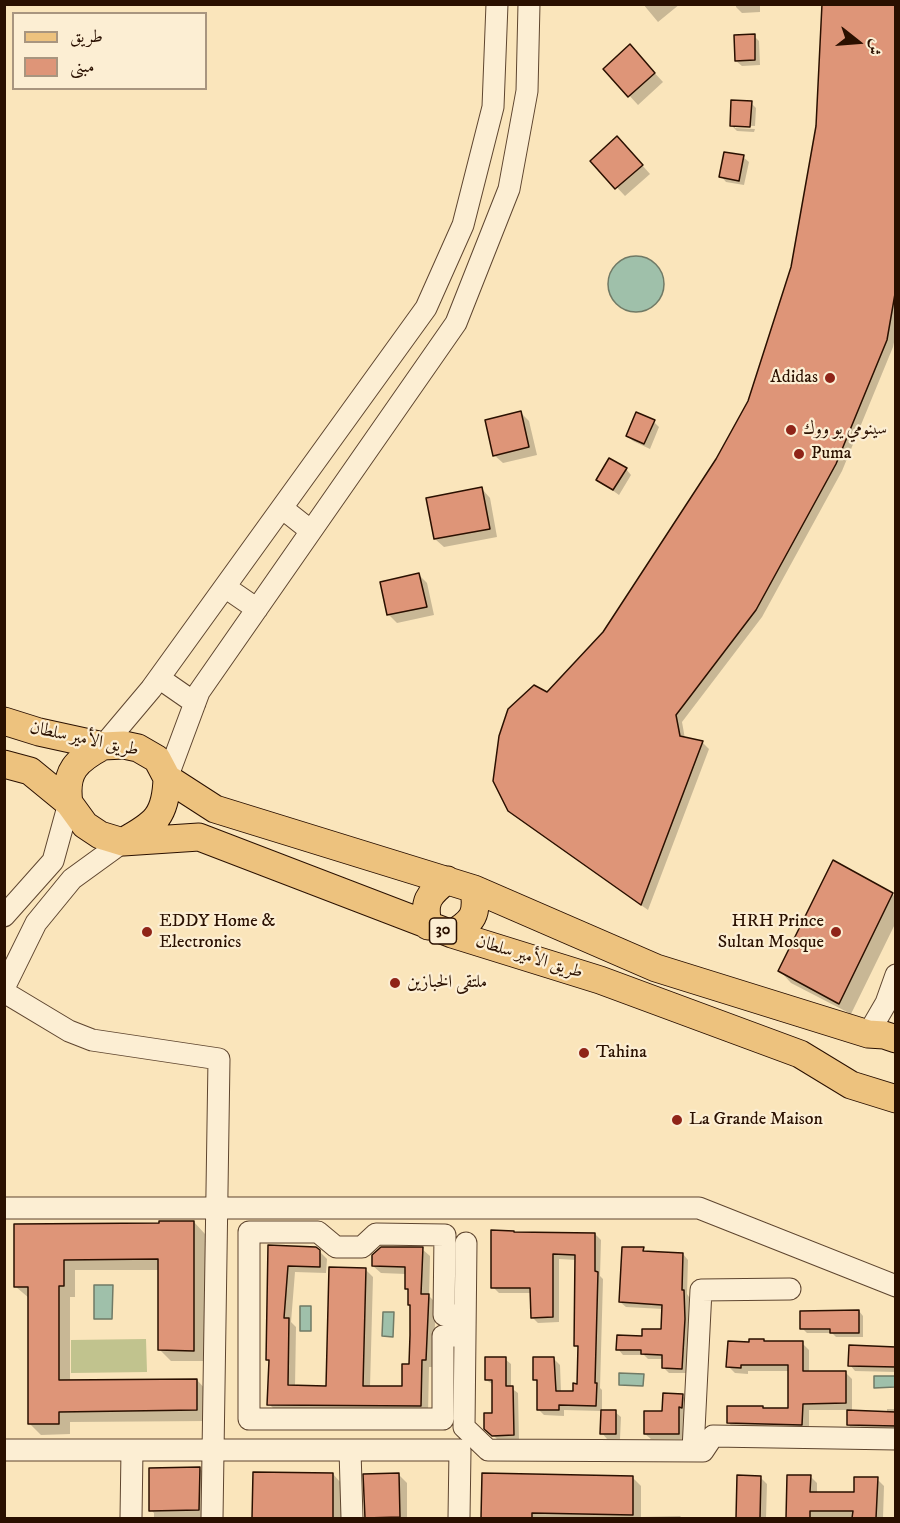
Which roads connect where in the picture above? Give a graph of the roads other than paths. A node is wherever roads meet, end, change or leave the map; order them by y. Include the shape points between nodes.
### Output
1 (497, 8) edge
2 (529, 8) edge
3 (483, 148) junction
4 (515, 156) junction
5 (454, 245) junction
6 (483, 255) junction
7 (384, 367) junction
8 (413, 386) junction
9 (282, 508) junction
10 (311, 531) junction
11 (225, 587) junction
12 (257, 609) junction
13 (159, 678) junction
14 (195, 702) junction
15 (4, 721) edge
16 (103, 746) junction
17 (4, 764) edge
18 (167, 778) junction
19 (69, 803) junction
20 (123, 842) junction
21 (447, 880) junction
22 (474, 889) junction
23 (4, 916) edge
24 (440, 930) junction
25 (896, 975) edge
26 (4, 990) edge
27 (868, 1034) junction
28 (896, 1039) edge
29 (892, 1096) edge
30 (216, 1207) junction
31 (4, 1208) edge
32 (466, 1243) dead end
33 (896, 1286) edge
34 (790, 1289) dead end
35 (465, 1325) junction
36 (896, 1439) edge
37 (4, 1450) edge
38 (132, 1450) junction
39 (213, 1450) junction
40 (350, 1450) junction
41 (693, 1450) junction
42 (131, 1518) edge
43 (212, 1518) edge
44 (352, 1518) edge
45 (459, 1518) edge

1 - 2 street
1 - 3 street via 493,107
2 - 4 street via 527,91
3 - 4 street
3 - 5 street
4 - 6 street via 508,189
5 - 6 street
5 - 7 street via 426,309
6 - 8 street via 456,323
7 - 8 street
7 - 9 street
8 - 10 street
9 - 10 street
9 - 11 street
10 - 12 street
11 - 12 street
11 - 13 street
12 - 14 street
13 - 14 street
13 - 16 street
14 - 18 street
15 - 16 main road, طريق الأمير سلطان
16 - 18 main road, طريق الأمير سلطان via 138,748 157,759
16 - 19 main road via 75,765 69,777
17 - 19 main road, طريق الأمير سلطان / 30 via 30,771
18 - 20 main road via 167,796 161,812 149,827
18 - 21 main road, طريق الأمير سلطان via 215,809
19 - 20 main road, طريق الأمير سلطان / 30 via 85,825 100,835
19 - 23 street via 53,861
20 - 24 main road, طريق الأمير سلطان / 30 via 199,837
20 - 26 street via 72,879 43,914
21 - 22 main road, طريق الأمير سلطان
21 - 24 main road via 432,892 425,909
22 - 24 main road via 476,905 469,924
22 - 27 main road, طريق الأمير سلطان via 656,968
24 - 29 main road, طريق الأمير سلطان / 30 via 600,980 800,1054 852,1085
25 - 27 street
26 - 30 street via 69,1031 92,1040 219,1059
27 - 28 main road, طريق الأمير سلطان
30 - 31 street
30 - 33 street via 699,1208
30 - 39 street
32 - 35 street
34 - 41 street via 701,1290
35 - 35 street via 444,1315 445,1235 376,1234 362,1247 336,1247 318,1232 249,1232 249,1419 442,1419 443,1336
35 - 41 street via 464,1427 488,1450
36 - 41 street via 713,1436 703,1451
37 - 38 street
38 - 39 street
38 - 42 street
39 - 40 street
39 - 43 street
40 - 44 street
40 - 45 street via 460,1450

